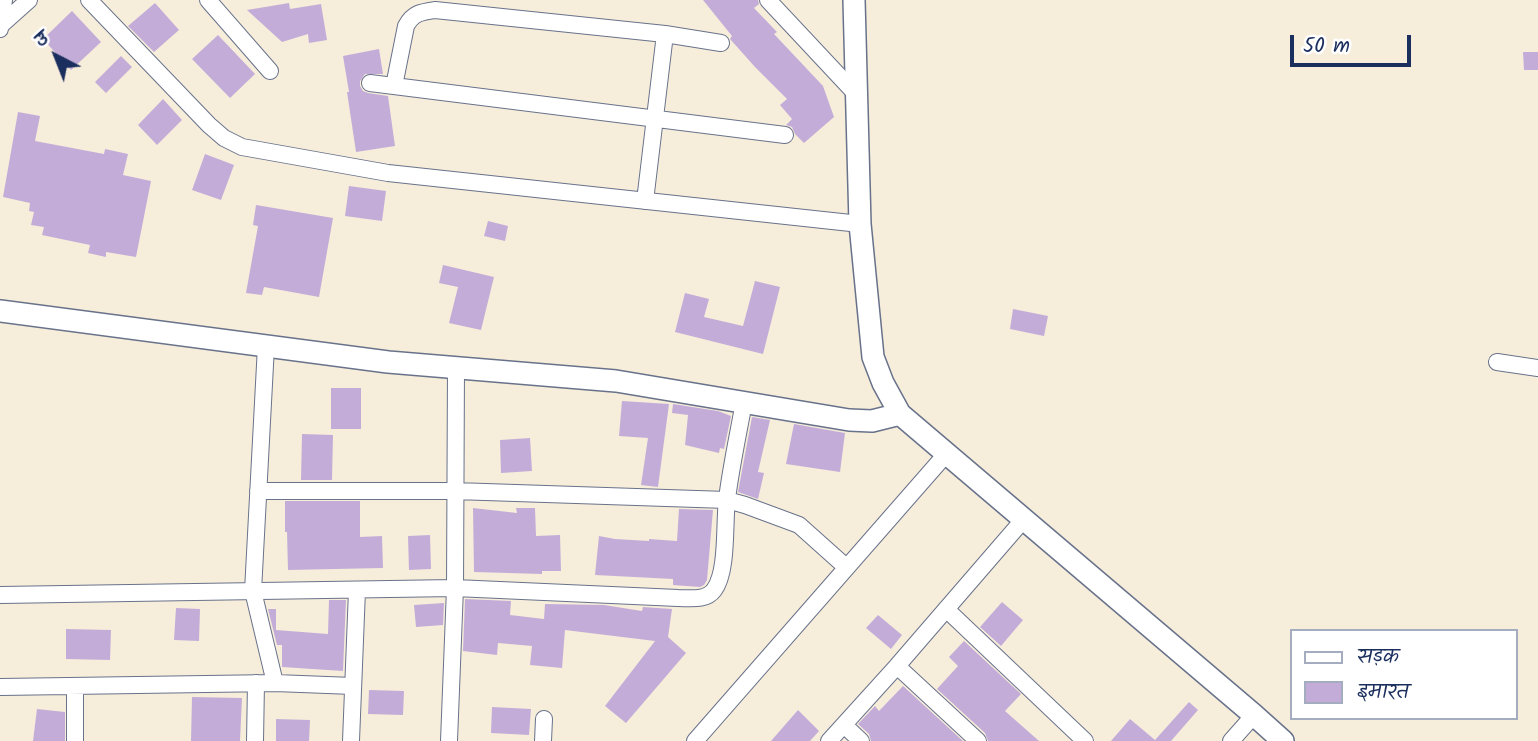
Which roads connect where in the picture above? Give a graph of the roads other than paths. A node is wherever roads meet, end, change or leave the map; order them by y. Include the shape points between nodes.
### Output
1 (4, 0) edge
2 (29, 0) edge
3 (89, 0) edge
4 (208, 0) edge
5 (768, 0) edge
6 (854, 0) edge
7 (1, 27) edge
8 (665, 34) junction
9 (722, 43) dead end
10 (270, 71) dead end
11 (370, 83) dead end
12 (394, 86) junction
13 (856, 94) junction
14 (654, 119) junction
15 (785, 135) dead end
16 (645, 201) junction
17 (860, 224) junction
18 (0, 311) edge
19 (267, 346) junction
20 (1497, 362) dead end
21 (456, 367) junction
22 (1538, 368) edge
23 (744, 402) junction
24 (900, 414) junction
25 (947, 453) junction
26 (258, 491) junction
27 (455, 491) junction
28 (727, 500) junction
29 (1024, 519) junction
30 (846, 568) junction
31 (455, 589) junction
32 (357, 590) junction
33 (253, 592) junction
34 (0, 596) edge
35 (946, 609) junction
36 (897, 666) junction
37 (256, 683) junction
38 (275, 683) junction
39 (75, 686) junction
40 (353, 686) junction
41 (0, 687) edge
42 (1254, 715) junction
43 (544, 719) dead end
44 (844, 725) junction
45 (75, 741) edge
46 (255, 741) edge
47 (351, 741) edge
48 (449, 741) edge
49 (543, 741) edge
50 (695, 741) edge
51 (829, 741) edge
52 (861, 741) edge
53 (978, 741) edge
54 (1085, 741) edge
55 (1231, 741) edge
56 (1283, 741) edge

1 - 7 street
2 - 7 street
3 - 16 street via 208,125 242,147 388,173
4 - 10 street
5 - 13 street
6 - 13 street
8 - 9 street
8 - 12 street via 420,12 406,26
8 - 14 street
11 - 12 street
12 - 14 street
13 - 17 street
14 - 15 street
14 - 16 street
16 - 17 street
17 - 24 street via 873,357
18 - 19 street
19 - 21 street
19 - 26 street
20 - 22 street
21 - 23 street via 616,381
21 - 27 street
23 - 24 street via 849,420 872,421
23 - 28 street
24 - 25 street
25 - 29 street
25 - 30 street
26 - 27 street
26 - 33 street
27 - 28 street
27 - 31 street
28 - 30 street via 799,525
28 - 31 street via 718,583 705,597
29 - 35 street
29 - 42 street
30 - 50 street
31 - 32 street
31 - 48 street
32 - 33 street
32 - 40 street
33 - 34 street
33 - 38 street
35 - 36 street
35 - 54 street
36 - 44 street
36 - 53 street
37 - 38 street
37 - 39 street
37 - 46 street
38 - 40 street
39 - 41 street
39 - 45 street
40 - 47 street
42 - 55 street
42 - 56 street
43 - 49 street
44 - 51 street
44 - 52 street

